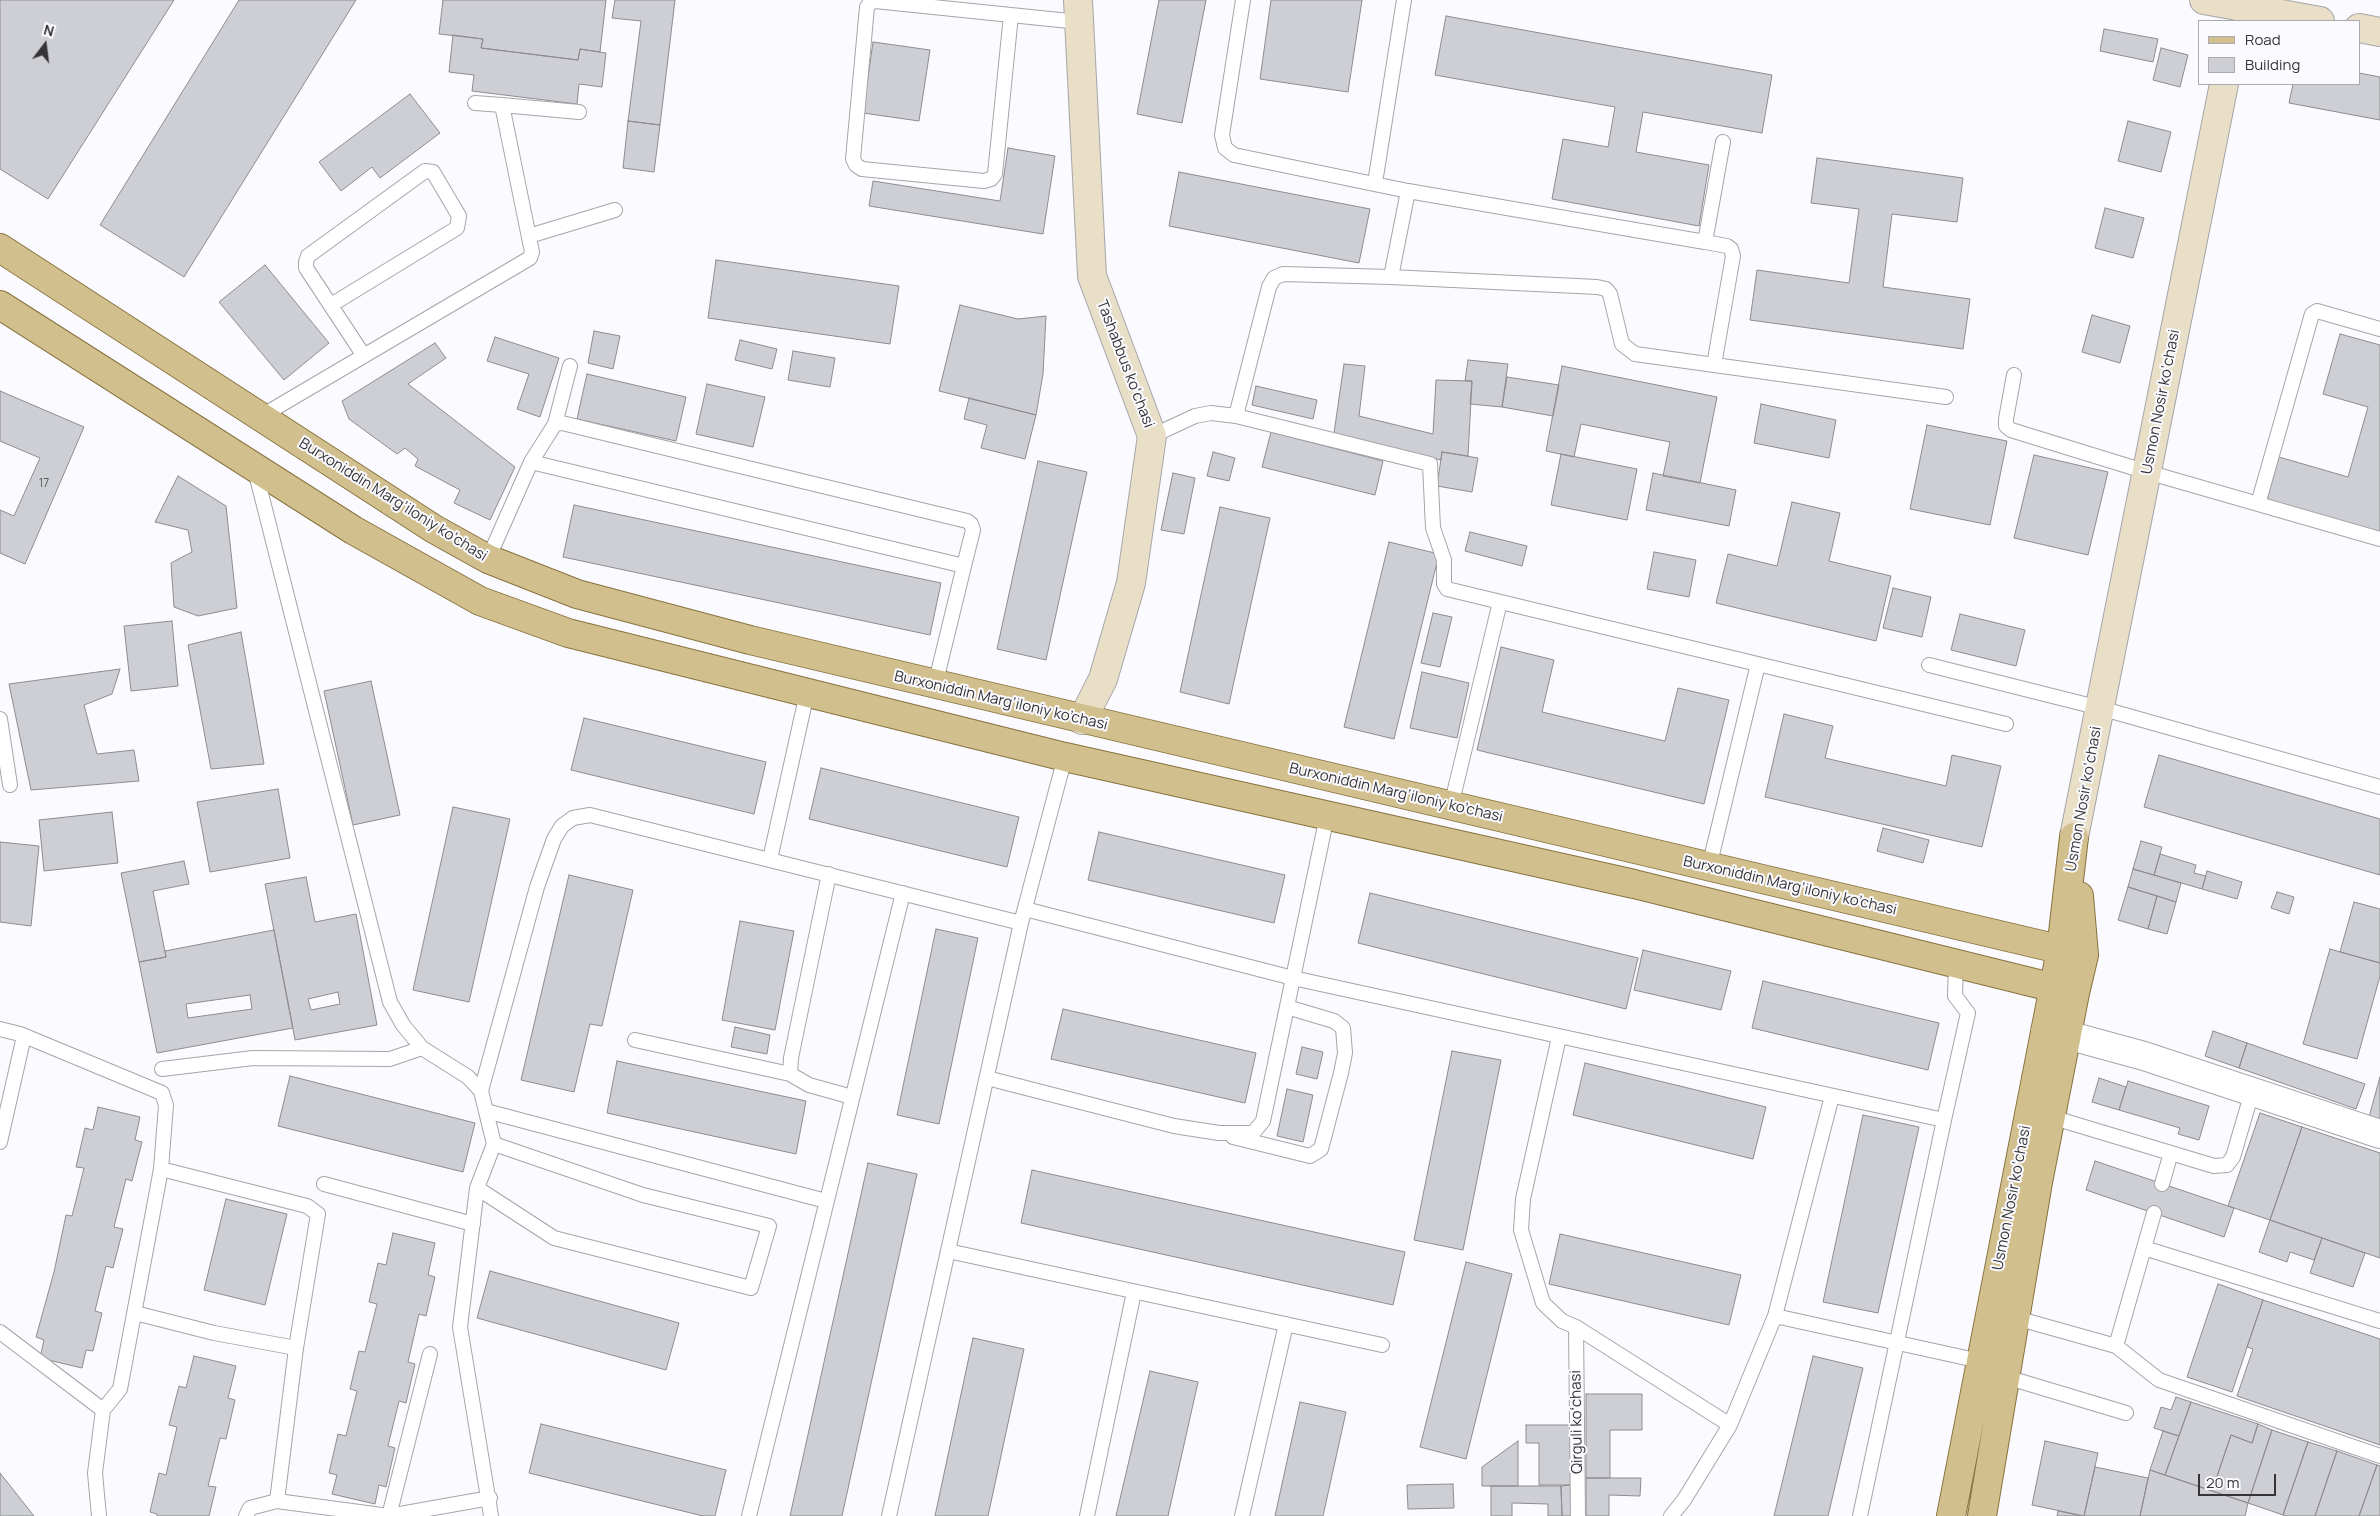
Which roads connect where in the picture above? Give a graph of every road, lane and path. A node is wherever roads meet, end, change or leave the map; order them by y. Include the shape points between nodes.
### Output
1 (1243, 0) edge
2 (1404, 0) edge
3 (2204, 0) edge
4 (2239, 9) edge
5 (1078, 11) edge
6 (1011, 15) junction
7 (2313, 20) edge
8 (2360, 28) edge
9 (2380, 32) edge
10 (2224, 85) edge
11 (475, 103) dead end
12 (502, 105) junction
13 (579, 112) dead end
14 (1723, 142) dead end
15 (1374, 184) junction
16 (1408, 191) junction
17 (615, 210) dead end
18 (529, 236) junction
19 (1705, 242) junction
20 (0, 248) edge
21 (1391, 277) junction
22 (0, 305) edge
23 (331, 305) junction
24 (2380, 329) edge
25 (364, 356) junction
26 (1714, 365) junction
27 (570, 366) dead end
28 (2014, 375) dead end
29 (1946, 397) dead end
30 (1236, 416) junction
31 (260, 418) junction
32 (554, 424) junction
33 (1152, 436) junction
34 (531, 462) junction
35 (254, 466) junction
36 (2147, 472) junction
37 (2258, 504) junction
38 (2380, 538) edge
39 (488, 560) junction
40 (964, 566) junction
41 (1500, 602) junction
42 (1758, 664) junction
43 (1929, 666) dead end
44 (935, 685) junction
45 (807, 693) junction
46 (2100, 708) junction
47 (0, 719) edge
48 (1082, 720) junction
49 (2006, 724) dead end
50 (1065, 757) junction
51 (10, 785) dead end
52 (2380, 786) edge
53 (1451, 806) junction
54 (1328, 816) junction
55 (770, 859) junction
56 (1709, 867) junction
57 (829, 874) junction
58 (903, 892) junction
59 (1025, 909) junction
60 (1021, 923) junction
61 (2072, 952) junction
62 (1956, 962) junction
63 (1293, 978) junction
64 (2064, 990) junction
65 (1287, 1007) junction
66 (0, 1029) edge
67 (2055, 1034) junction
68 (24, 1036) junction
69 (1559, 1037) junction
70 (635, 1040) dead end
71 (422, 1048) junction
72 (162, 1070) dead end
73 (790, 1074) junction
74 (986, 1078) junction
75 (481, 1091) junction
76 (2252, 1092) junction
77 (852, 1096) junction
78 (1832, 1096) junction
79 (486, 1111) junction
80 (2051, 1117) junction
81 (1944, 1120) junction
82 (1218, 1133) junction
83 (2380, 1134) edge
84 (0, 1142) edge
85 (494, 1144) junction
86 (2171, 1153) junction
87 (161, 1169) junction
88 (324, 1184) dead end
89 (2162, 1184) dead end
90 (477, 1188) junction
91 (826, 1201) junction
92 (2154, 1214) dead end
93 (473, 1224) junction
94 (2144, 1248) junction
95 (948, 1251) junction
96 (1134, 1292) junction
97 (135, 1313) junction
98 (1775, 1316) junction
99 (2016, 1318) junction
100 (2380, 1321) edge
101 (1286, 1324) junction
102 (1576, 1327) junction
103 (0, 1332) edge
104 (1897, 1342) junction
105 (1382, 1344) dead end
106 (2116, 1346) junction
107 (296, 1348) junction
108 (430, 1354) dead end
109 (1980, 1361) junction
110 (2006, 1377) junction
111 (103, 1410) junction
112 (2126, 1413) dead end
113 (1730, 1425) junction
114 (2380, 1456) edge
115 (490, 1498) junction
116 (277, 1501) junction
117 (99, 1516) edge
118 (246, 1516) edge
119 (389, 1516) edge
120 (491, 1516) edge
121 (749, 1516) edge
122 (889, 1516) edge
123 (1087, 1516) edge
124 (1242, 1516) edge
125 (1578, 1516) edge
126 (1671, 1516) edge
127 (1860, 1516) edge
128 (1951, 1516) edge
129 (1982, 1516) edge

1 - 15 lane via 1222,134 1225,148 1234,155
2 - 15 lane
3 - 4 main road
4 - 7 main road
5 - 6 lane
5 - 33 main road, Tashabbus koʻchasi via 1092,276
6 - 6 lane via 995,174 991,179 984,181 862,169 856,165 852,159 867,7 870,3 876,1
8 - 9 main road
10 - 36 main road, Usmon Nosir ko‘chasi
11 - 12 lane
12 - 13 lane
12 - 18 lane
14 - 19 lane
15 - 16 lane
16 - 19 lane
16 - 21 lane
17 - 18 lane
18 - 25 lane via 530,258
19 - 26 lane via 1727,246 1734,256
20 - 31 main road, Burxoniddin Marg’iloniy ko’chasi
21 - 26 lane via 1606,289 1626,349 1635,354
21 - 30 lane via 1283,274 1274,278
22 - 35 main road
23 - 23 lane via 306,268 308,256 424,171 433,172 459,216 457,228
23 - 25 lane
24 - 37 lane via 2317,311 2312,314
25 - 31 lane
26 - 29 lane
27 - 32 lane
28 - 36 lane via 2006,419 2006,426 2011,430
30 - 33 lane via 1211,413 1195,416
30 - 41 lane via 1430,464 1433,528 1444,560 1444,584 1447,589
31 - 39 main road, Burxoniddin Marg’iloniy ko’chasi
32 - 34 lane
32 - 40 lane via 562,423 967,521 972,530
33 - 48 main road, Tashabbus koʻchasi via 1131,583 1103,678
34 - 39 lane
34 - 40 lane
35 - 45 main road via 353,530 480,601 568,633
35 - 71 lane via 390,1002
36 - 37 lane
36 - 46 main road, Usmon Nosir ko‘chasi
37 - 38 lane
39 - 44 main road, Burxoniddin Marg’iloniy ko’chasi via 577,594
40 - 44 lane
41 - 42 lane
41 - 53 lane
42 - 49 lane
42 - 56 lane
43 - 46 lane
44 - 48 main road, Burxoniddin Marg’iloniy ko’chasi
45 - 50 main road
45 - 55 lane
46 - 52 lane
46 - 61 main road, Usmon Nosir ko‘chasi via 2074,837
47 - 51 lane
48 - 50 main road
48 - 53 main road, Burxoniddin Marg’iloniy ko’chasi
50 - 54 main road
50 - 59 lane
53 - 56 main road, Burxoniddin Marg’iloniy ko’chasi
54 - 62 main road via 1624,882
54 - 63 lane
55 - 57 lane
55 - 75 lane via 590,815 573,818 562,826 537,887
56 - 61 main road, Burxoniddin Marg’iloniy ko’chasi
57 - 58 lane
57 - 73 lane
58 - 60 lane
58 - 77 lane
59 - 60 lane
59 - 63 lane
60 - 74 lane
61 - 64 main road, Usmon Nosir ko‘chasi
62 - 64 main road
62 - 81 lane via 1955,996 1968,1013
63 - 65 lane
63 - 69 lane
64 - 67 main road, Usmon Nosir ko‘chasi
65 - 82 lane via 1263,1121 1253,1133
65 - 82 lane via 1343,1028 1345,1053 1321,1149 1310,1156
66 - 68 lane
67 - 76 street via 2144,1056
67 - 80 main road, Usmon Nosir ko‘chasi
67 - 109 main road, Usmon Nosir ko‘chasi
68 - 84 lane
68 - 87 lane via 162,1093 166,1104
69 - 78 lane
69 - 102 lane via 1523,1199 1521,1230 1542,1302 1562,1321
70 - 73 lane
71 - 72 lane via 390,1059 253,1058
71 - 75 lane via 468,1077
73 - 77 lane via 809,1085
74 - 82 lane via 1174,1126
74 - 95 lane
75 - 79 lane
76 - 83 street
76 - 86 lane via 2233,1157 2227,1164 2214,1166
77 - 91 lane
78 - 81 lane
78 - 98 lane
79 - 85 lane
79 - 91 lane
80 - 86 lane
80 - 99 main road, Usmon Nosir ko‘chasi
81 - 104 lane
85 - 90 lane
85 - 90 lane via 643,1195 770,1226 751,1288 554,1238
86 - 89 lane
87 - 97 lane
87 - 107 lane via 307,1206 318,1214
88 - 93 lane
90 - 93 lane
91 - 121 lane
92 - 94 lane
93 - 115 lane via 460,1327
94 - 100 lane
94 - 106 lane
95 - 96 lane
95 - 122 lane
96 - 101 lane
96 - 123 lane
97 - 107 lane via 214,1333
97 - 111 lane via 120,1389
98 - 104 lane
98 - 113 lane
99 - 106 lane
99 - 110 main road, Usmon Nosir ko‘chasi
101 - 105 lane
101 - 124 lane
102 - 113 lane
102 - 125 lane, Qirguli koʻchasi
103 - 111 lane
104 - 109 lane
104 - 127 lane
106 - 114 lane via 2159,1380
107 - 116 lane
108 - 119 lane
109 - 128 main road, Usmon Nosir ko‘chasi
110 - 112 lane
110 - 129 main road, Usmon Nosir ko‘chasi
111 - 117 lane via 95,1473
113 - 126 lane
115 - 119 lane
115 - 120 lane
116 - 118 lane via 250,1508
116 - 119 lane

